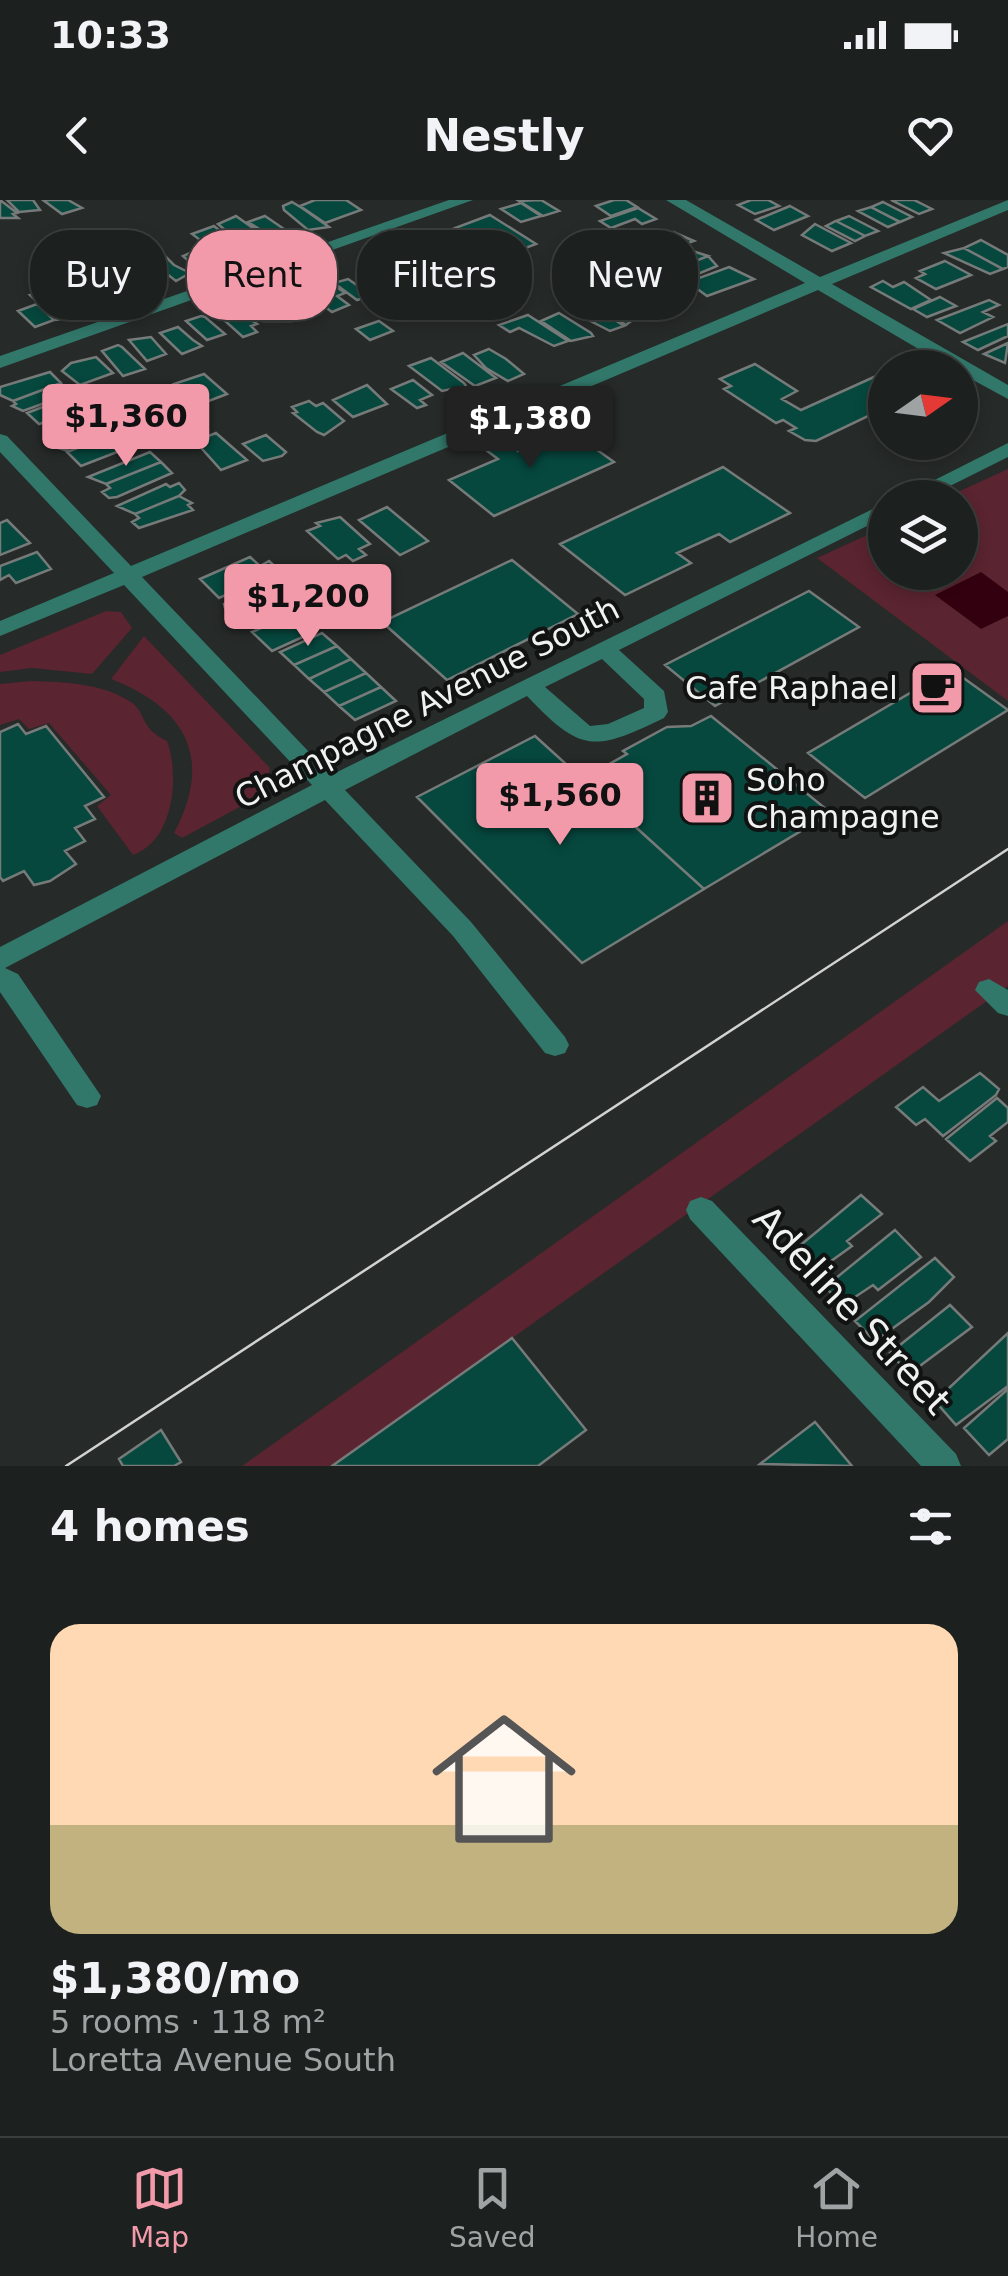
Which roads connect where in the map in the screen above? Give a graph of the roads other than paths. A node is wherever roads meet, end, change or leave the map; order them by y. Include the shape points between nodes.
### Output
1 (465, 200) edge
2 (674, 200) edge
3 (972, 200) edge
4 (1000, 207) edge
5 (818, 284) junction
6 (0, 362) edge
7 (1008, 393) edge
8 (0, 440) edge
9 (1008, 449) edge
10 (945, 480) edge
11 (868, 517) edge
12 (127, 575) junction
13 (0, 629) edge
14 (604, 648) junction
15 (529, 685) junction
16 (331, 788) junction
17 (0, 959) edge
18 (0, 977) edge
19 (555, 1046) dead end
20 (87, 1096) dead end
21 (701, 1210) dead end
22 (944, 1466) edge

1 - 6 street
2 - 5 street
3 - 4 street
4 - 5 street
5 - 7 street
5 - 12 street
8 - 12 street
9 - 10 street
11 - 14 street, Champagne Avenue South
12 - 13 street
12 - 16 street
14 - 15 street, Champagne Avenue South
14 - 15 street via 656,697 656,712 608,736 590,737 574,730
15 - 16 street, Champagne Avenue South
16 - 17 street, Champagne Avenue South
16 - 19 street via 462,929
18 - 20 street
21 - 22 street, Adeline Street

